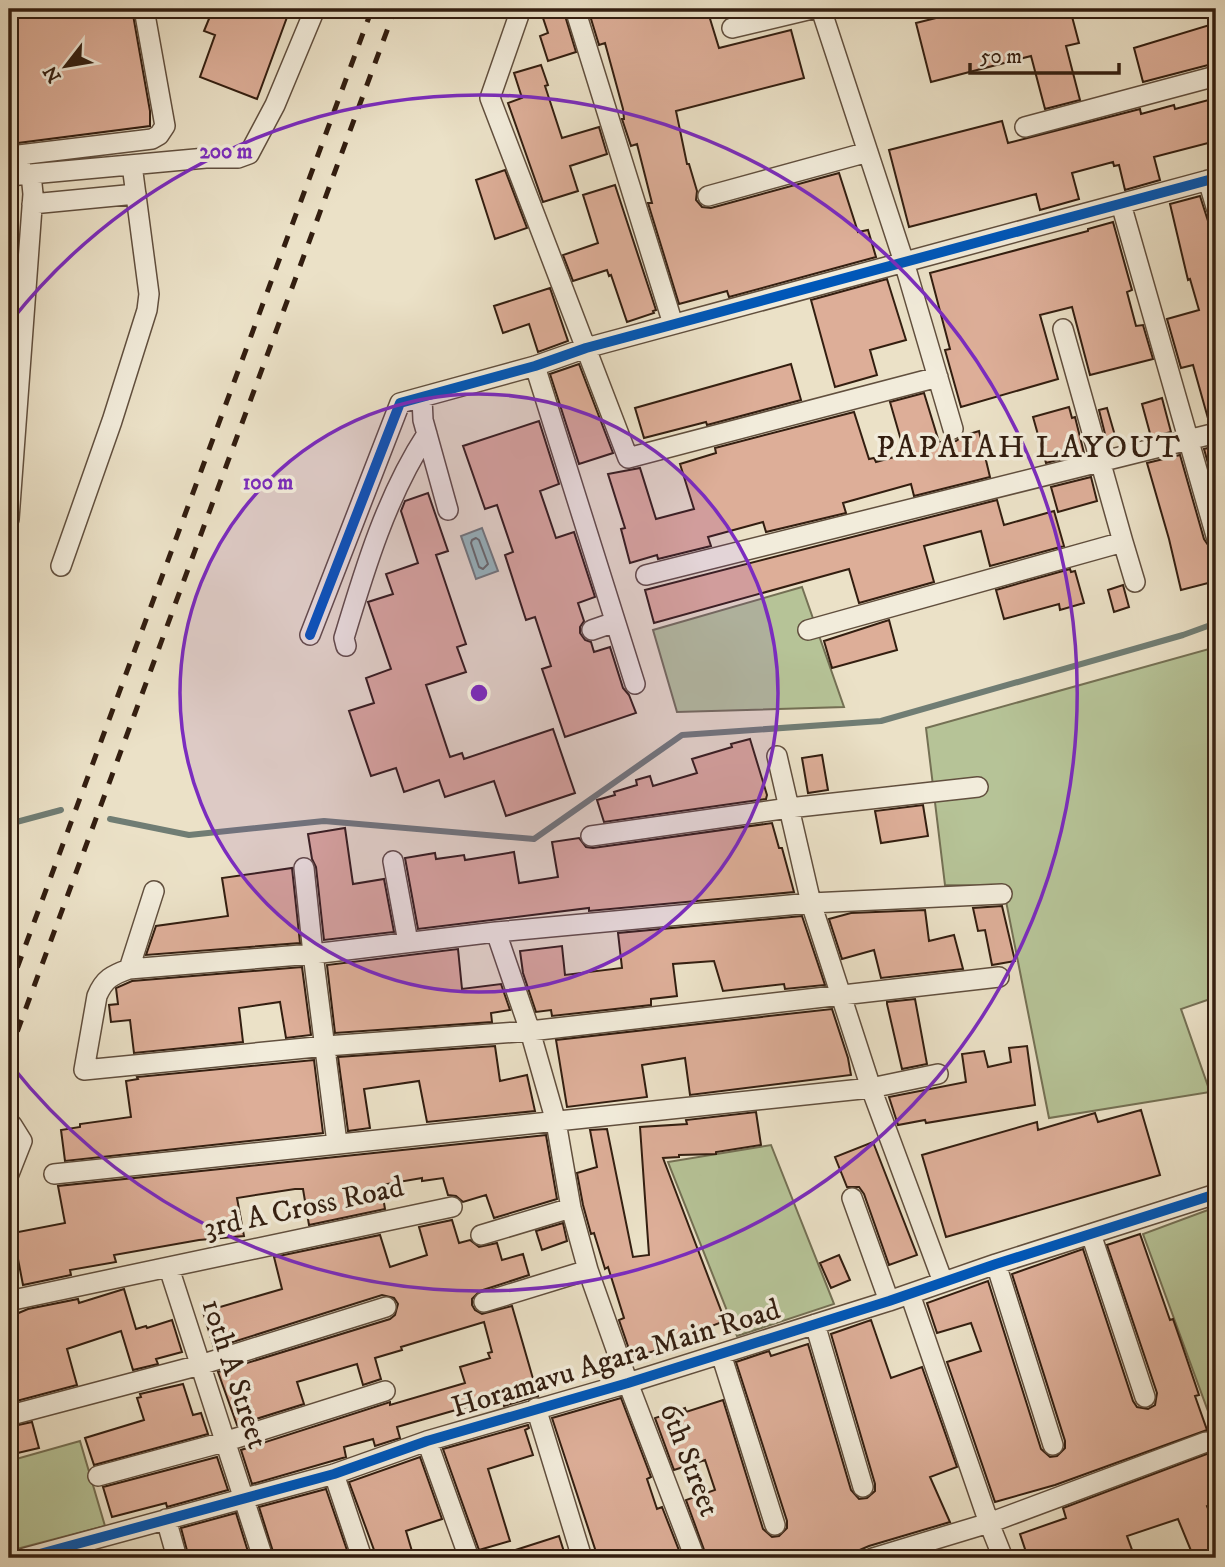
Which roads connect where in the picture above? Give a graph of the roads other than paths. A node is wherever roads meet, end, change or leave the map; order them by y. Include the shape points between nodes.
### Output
1 (144, 9) edge
2 (315, 9) edge
3 (521, 9) edge
4 (575, 9) edge
5 (812, 9) edge
6 (821, 9) edge
7 (732, 28) dead end
8 (1216, 76) edge
9 (1025, 127) dead end
10 (142, 139) junction
11 (108, 144) junction
12 (868, 152) junction
13 (137, 164) junction
14 (109, 167) junction
15 (21, 175) edge
16 (1212, 179) edge
17 (136, 194) junction
18 (708, 196) dead end
19 (32, 204) junction
20 (1121, 204) junction
21 (1216, 207) edge
22 (904, 262) junction
23 (673, 324) junction
24 (1063, 329) dead end
25 (586, 348) junction
26 (535, 366) junction
27 (938, 377) junction
28 (422, 398) junction
29 (953, 429) dead end
30 (1216, 433) edge
31 (427, 434) junction
32 (1189, 440) junction
33 (1101, 461) junction
34 (448, 510) dead end
35 (9, 519) edge
36 (1216, 536) edge
37 (1123, 542) junction
38 (61, 566) dead end
39 (646, 575) dead end
40 (1135, 582) dead end
41 (615, 622) junction
42 (808, 630) dead end
43 (592, 631) dead end
44 (310, 635) dead end
45 (346, 646) dead end
46 (635, 684) dead end
47 (777, 756) dead end
48 (978, 787) dead end
49 (789, 808) junction
50 (591, 836) dead end
51 (393, 861) dead end
52 (303, 868) dead end
53 (154, 891) dead end
54 (1002, 894) dead end
55 (811, 903) junction
56 (496, 932) junction
57 (408, 942) junction
58 (313, 954) junction
59 (129, 969) junction
60 (999, 977) dead end
61 (840, 994) junction
62 (530, 1031) junction
63 (326, 1046) junction
64 (938, 1074) dead end
65 (871, 1088) junction
66 (556, 1122) junction
67 (12, 1125) dead end
68 (337, 1143) junction
69 (9, 1174) edge
70 (54, 1174) dead end
71 (1216, 1194) edge
72 (852, 1198) dead end
73 (452, 1208) dead end
74 (571, 1209) junction
75 (1091, 1234) junction
76 (481, 1235) dead end
77 (996, 1264) junction
78 (169, 1268) junction
79 (588, 1270) junction
80 (943, 1282) junction
81 (910, 1294) junction
82 (13, 1300) dead end
83 (889, 1301) junction
84 (484, 1302) dead end
85 (386, 1307) dead end
86 (815, 1324) junction
87 (722, 1353) junction
88 (200, 1365) junction
89 (628, 1383) junction
90 (384, 1391) dead end
91 (1145, 1397) dead end
92 (536, 1408) junction
93 (11, 1415) dead end
94 (427, 1441) junction
95 (225, 1442) junction
96 (1206, 1442) dead end
97 (1053, 1445) dead end
98 (334, 1474) junction
99 (98, 1476) dead end
100 (863, 1487) dead end
101 (242, 1498) junction
102 (166, 1520) junction
103 (989, 1522) junction
104 (775, 1525) dead end
105 (74, 1552) edge
106 (26, 1558) edge
107 (177, 1558) edge
108 (263, 1558) edge
109 (362, 1558) edge
110 (469, 1558) edge
111 (582, 1558) edge
112 (695, 1558) edge
113 (873, 1558) edge
114 (1003, 1558) edge

1 - 10 street via 165,126 159,135
2 - 13 street via 275,105 248,154
3 - 25 street via 490,98
4 - 23 street
5 - 7 street
6 - 12 street
8 - 9 street
10 - 11 street
10 - 13 street
11 - 14 street
11 - 15 street via 19,155
12 - 18 street
12 - 22 street
13 - 14 street
13 - 17 street
14 - 15 street
15 - 19 street
16 - 20 street
16 - 21 street
17 - 19 street
17 - 38 street via 148,310
19 - 35 street
20 - 22 street
20 - 32 street
22 - 23 street
22 - 27 street
23 - 25 street
24 - 33 street
25 - 26 street
25 - 27 street via 628,458
26 - 28 street
26 - 41 street
27 - 29 street
28 - 31 street
28 - 44 street via 400,403
30 - 32 street
31 - 34 street
31 - 45 street via 408,463 381,526 344,638
32 - 33 street
32 - 36 street
33 - 37 street
33 - 39 street
37 - 40 street
37 - 42 street
41 - 43 street
41 - 46 street
47 - 49 street
48 - 49 street
49 - 50 street
49 - 55 street
51 - 57 street
52 - 58 street
53 - 59 street
54 - 55 street
55 - 56 street
55 - 61 street
56 - 57 street
56 - 62 street, 6th Street
57 - 58 street
58 - 59 street
58 - 63 street
59 - 63 street via 102,984 84,1070
60 - 61 street
61 - 62 street
61 - 65 street
62 - 63 street
62 - 66 street, 6th Street
63 - 68 street
64 - 65 street
65 - 66 street
65 - 80 street
66 - 68 street
66 - 74 street, 6th Street
67 - 69 street via 22,1141
68 - 70 street
71 - 75 street, Horamavu Agara Main Road
72 - 83 street
73 - 78 street, 3rd A Cross Road
74 - 76 street
74 - 79 street, 6th Street
75 - 77 street, Horamavu Agara Main Road
75 - 91 street
77 - 80 street, Horamavu Agara Main Road
77 - 97 street
78 - 82 street, 3rd A Cross Road
78 - 88 street, 10th A Street
79 - 84 street
79 - 89 street, 6th Street
80 - 81 street, Horamavu Agara Main Road
81 - 83 street, Horamavu Agara Main Road
81 - 103 street
83 - 86 street, Horamavu Agara Main Road
85 - 88 street
86 - 87 street, Horamavu Agara Main Road
86 - 100 street
87 - 89 street, Horamavu Agara Main Road
87 - 104 street
88 - 93 street
88 - 95 street, 10th A Street
89 - 92 street, Horamavu Agara Main Road
89 - 112 street, 6th Street
90 - 95 street
92 - 94 street, Horamavu Agara Main Road
92 - 111 street
94 - 98 street, Horamavu Agara Main Road
94 - 110 street
95 - 99 street
95 - 101 street, 10th A Street
96 - 103 street
98 - 101 street, Horamavu Agara Main Road
98 - 109 street
101 - 102 street, Horamavu Agara Main Road
101 - 108 street, 10th A Street
102 - 105 street, Horamavu Agara Main Road
102 - 107 street
103 - 113 street
103 - 114 street
105 - 106 street, Horamavu Agara Main Road

